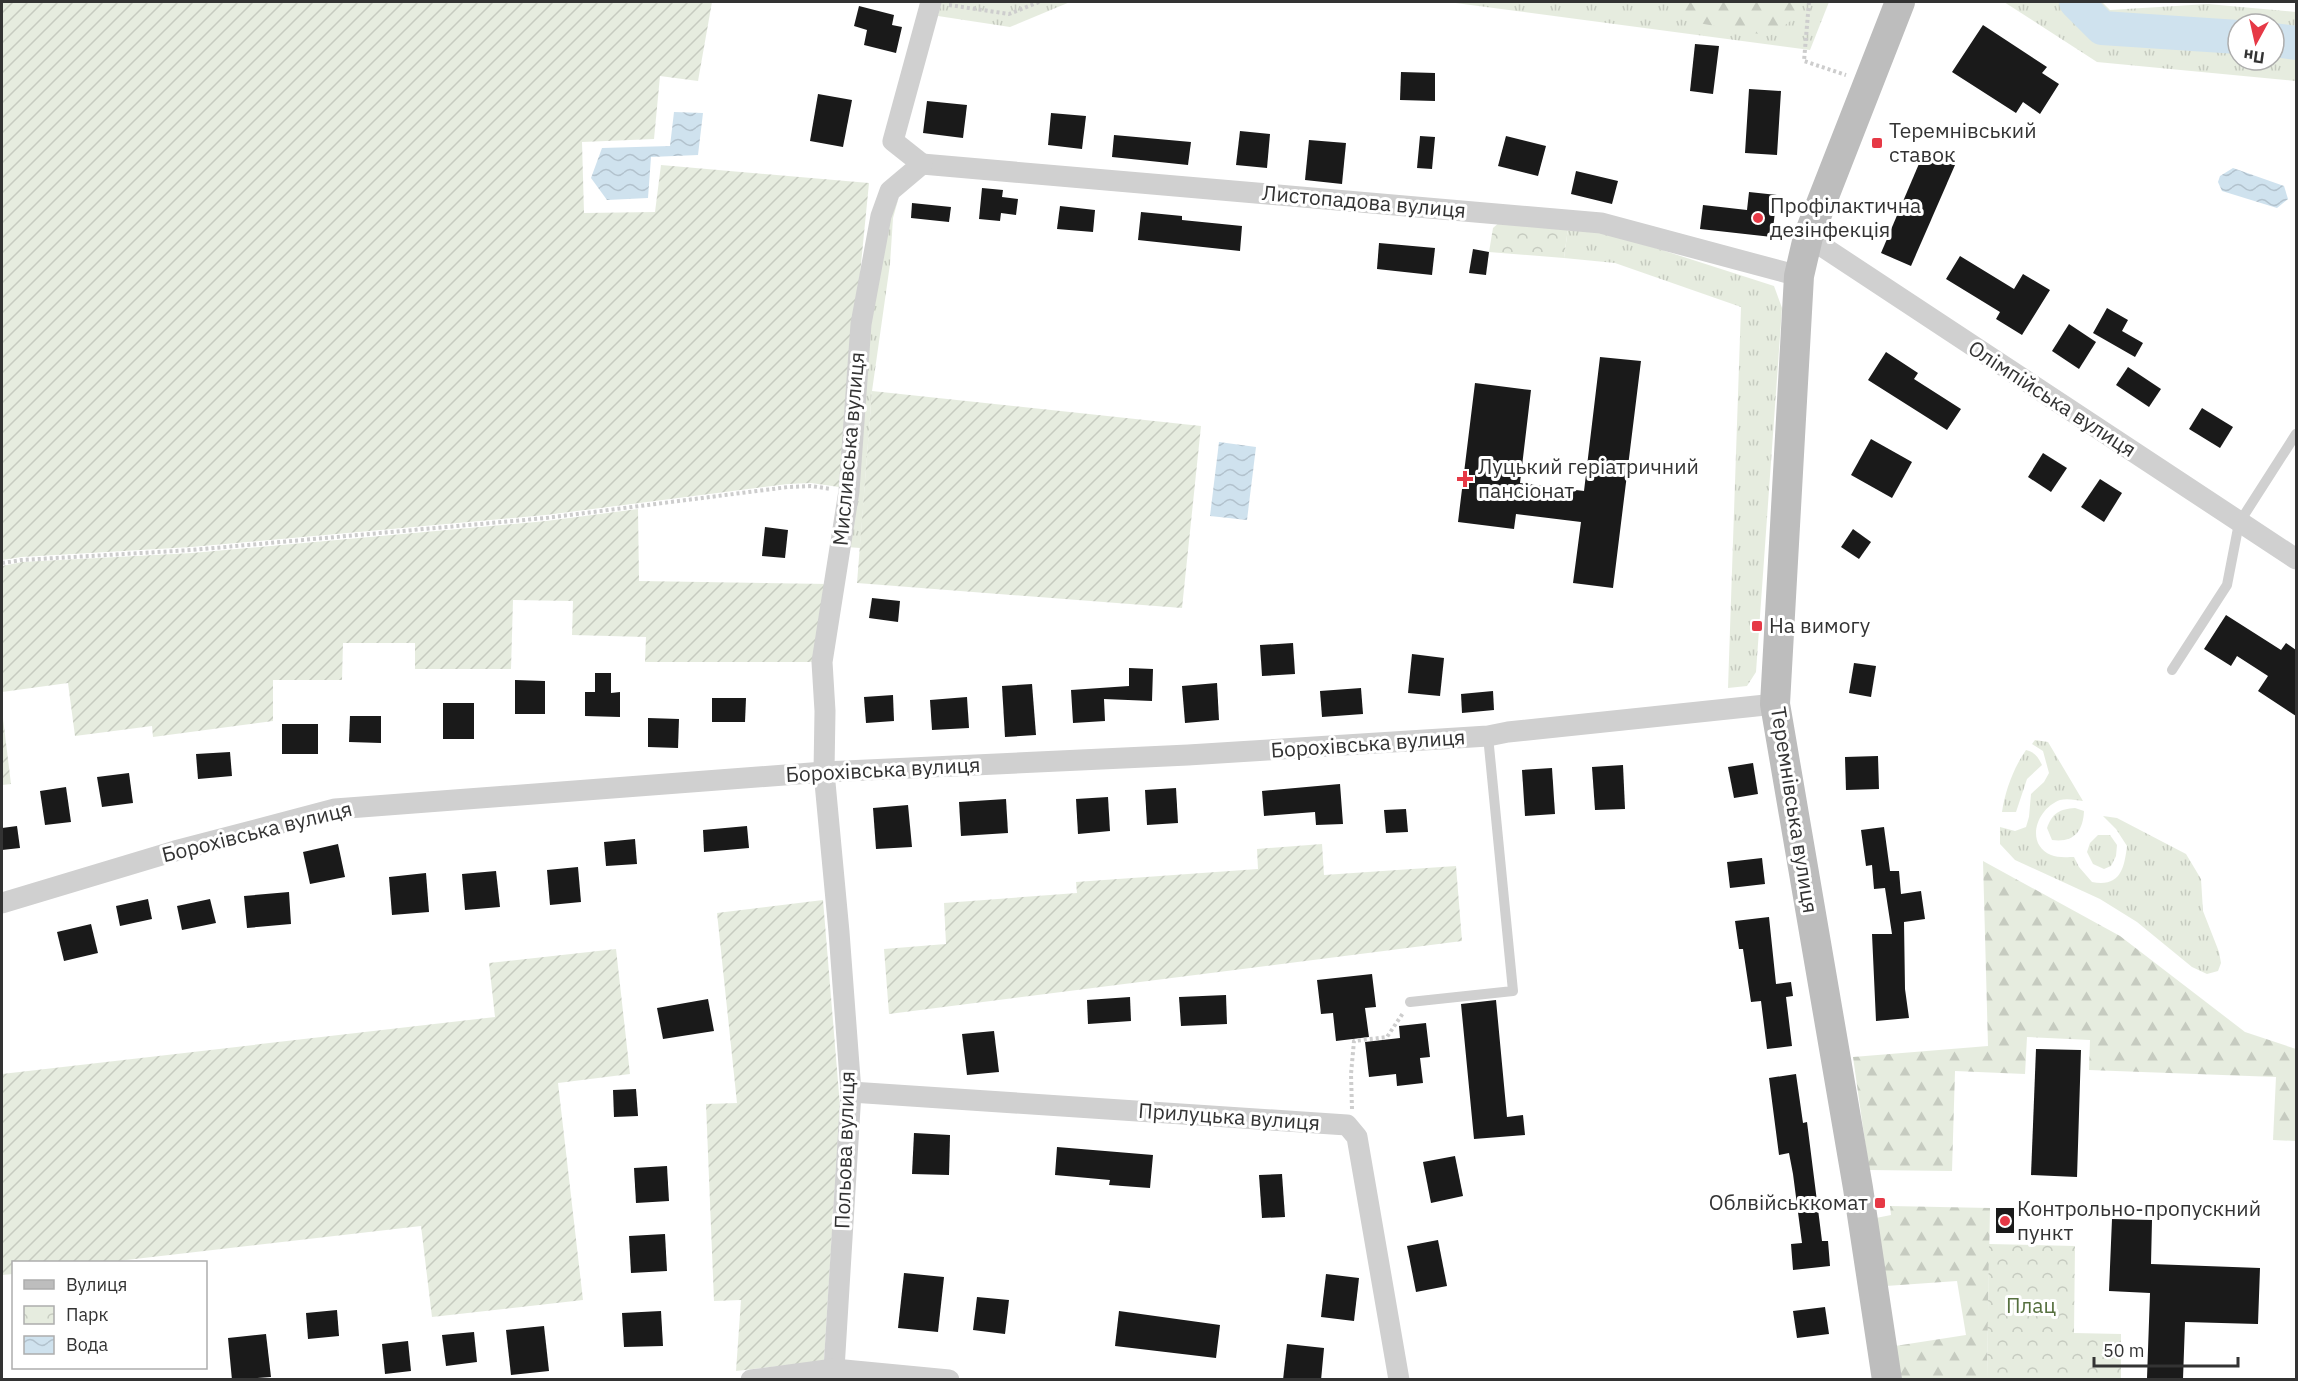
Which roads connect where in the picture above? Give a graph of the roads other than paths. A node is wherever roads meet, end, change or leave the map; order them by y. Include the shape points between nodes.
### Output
1 (931, 2) edge
2 (1900, 2) edge
3 (922, 164) junction
4 (1808, 237) junction
5 (1799, 276) junction
6 (2296, 434) edge
7 (2239, 523) junction
8 (2296, 559) edge
9 (2172, 670) dead end
10 (1775, 704) junction
11 (1488, 736) junction
12 (824, 772) junction
13 (2, 903) edge
14 (839, 932) joint
15 (1410, 1002) road end
16 (851, 1092) junction
17 (834, 1369) junction
18 (751, 1380) edge
19 (949, 1380) edge
20 (1399, 1380) edge
21 (1887, 1380) edge

1 - 3 street via 893,141
2 - 4 street, Теремнівська вулиця
3 - 5 street, Листопадова вулиця via 1601,223
3 - 12 street, Мисливська вулиця via 890,191 881,216 861,324 849,491 822,662
4 - 5 street, Теремнівська вулиця
4 - 7 street, Олімпійська вулиця
5 - 10 street, Теремнівська вулиця
6 - 7 lane
7 - 8 street, Олімпійська вулиця
7 - 9 lane via 2227,585
10 - 11 street, Борохівська вулиця
10 - 21 street, Теремнівська вулиця
11 - 12 street, Борохівська вулиця via 1200,755
11 - 15 lane via 1512,991
12 - 13 street, Борохівська вулиця via 335,809 175,851
12 - 14 street, Мисливська вулиця
14 - 16 street, Польова вулиця
16 - 17 street, Польова вулиця
16 - 20 street, Прилуцька вулиця via 1347,1125 1357,1137
17 - 18 street
17 - 19 street

